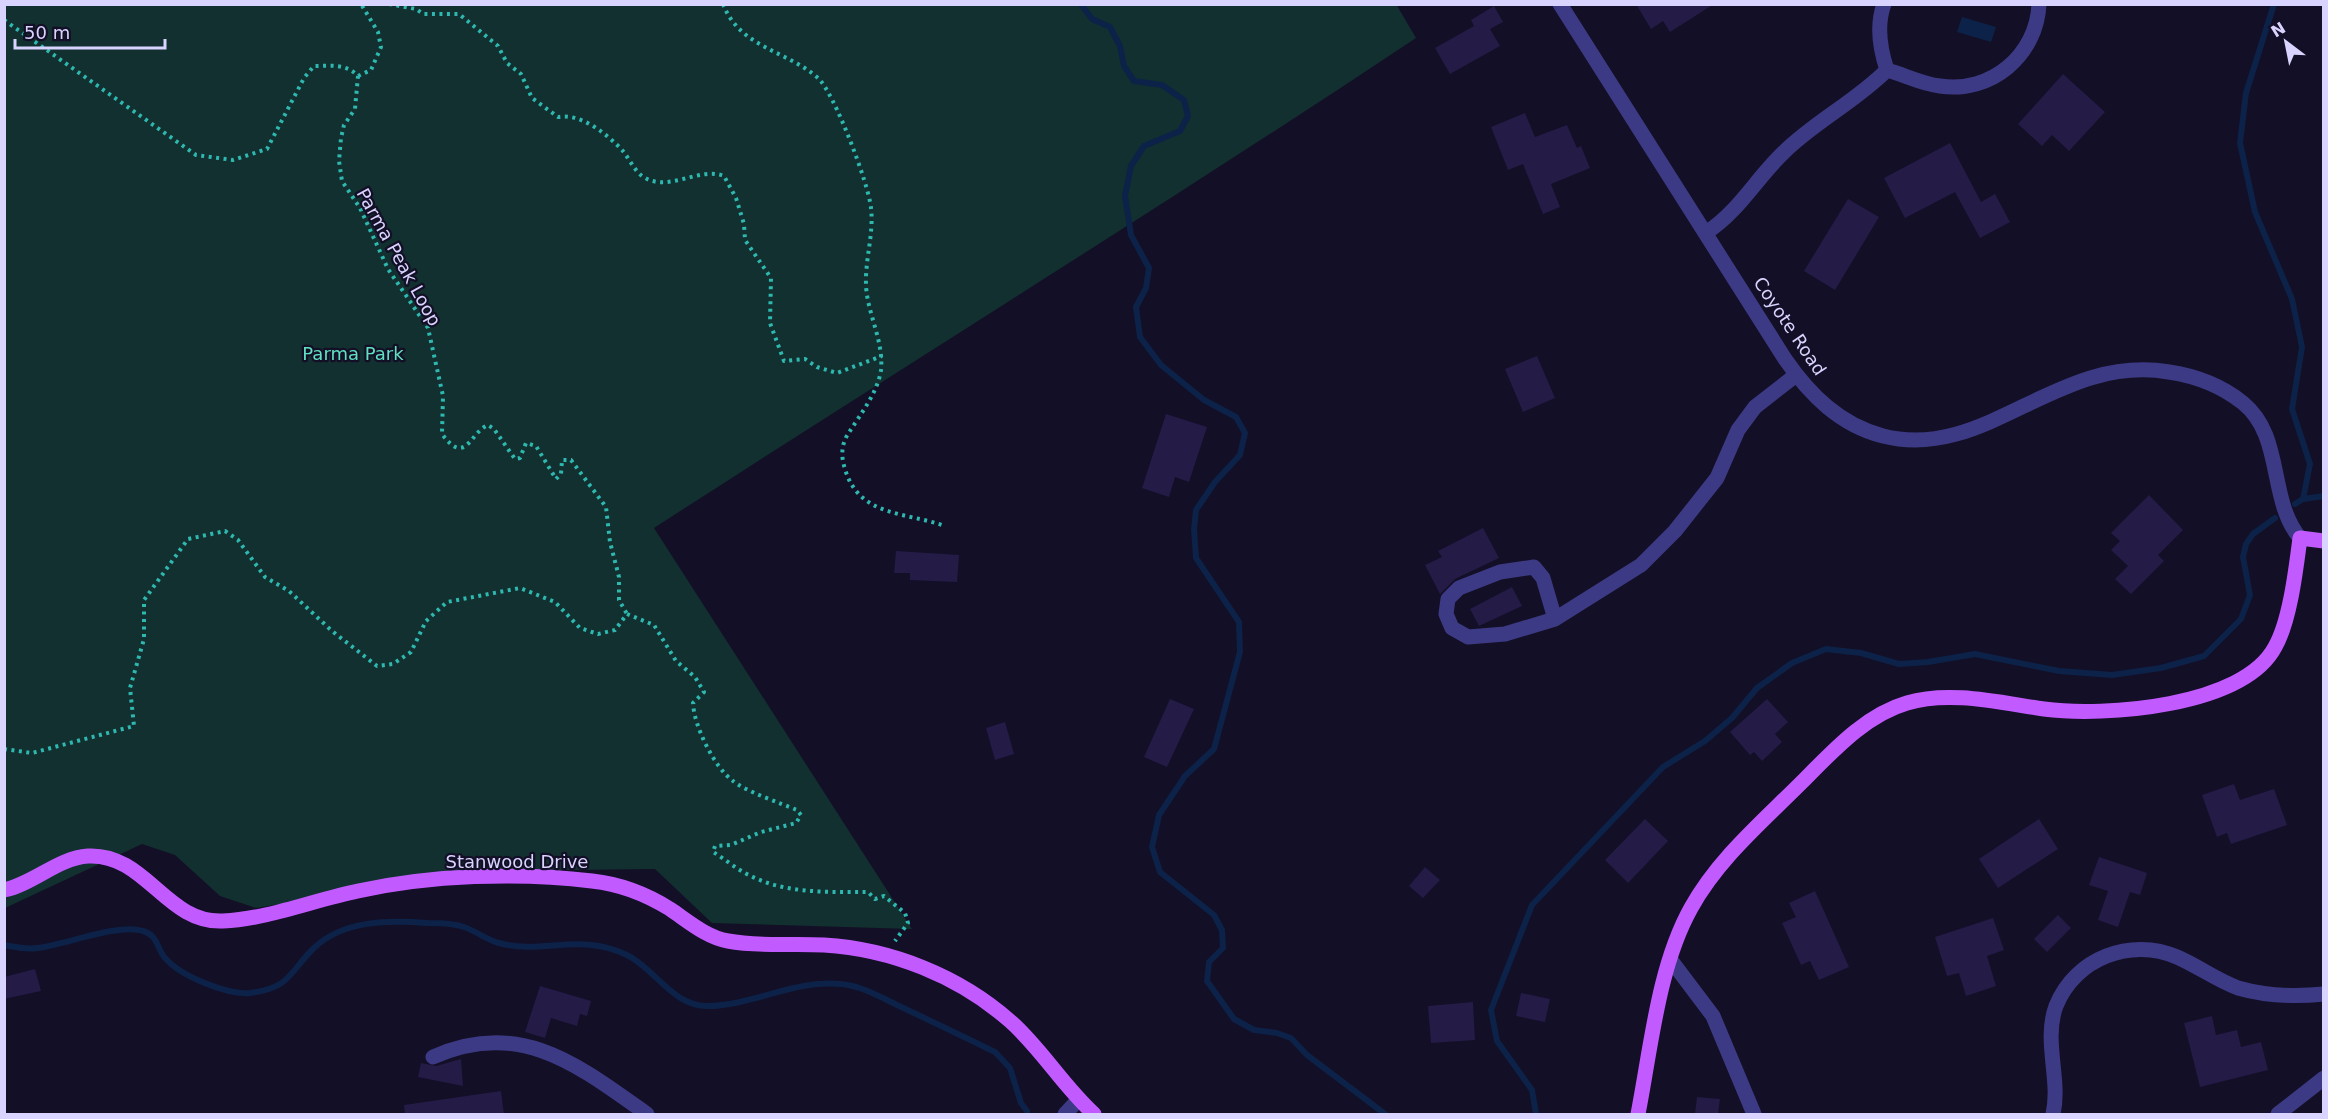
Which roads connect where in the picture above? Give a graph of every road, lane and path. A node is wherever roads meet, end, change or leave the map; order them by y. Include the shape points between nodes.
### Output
1 (361, 4) edge
2 (389, 4) edge
3 (723, 4) edge
4 (1560, 4) edge
5 (1884, 4) edge
6 (2039, 4) edge
7 (4, 20) edge
8 (1887, 70) junction
9 (358, 76) junction
10 (1707, 232) junction
11 (882, 356) junction
12 (1796, 375) junction
13 (945, 526) dead end
14 (2300, 538) junction
15 (2324, 542) edge
16 (627, 614) junction
17 (1555, 619) junction
18 (4, 749) edge
19 (4, 890) edge
20 (883, 955) junction
21 (1670, 959) junction
22 (2324, 994) edge
23 (433, 1057) dead end
24 (2324, 1078) edge
25 (1078, 1100) junction
26 (647, 1114) edge
27 (1065, 1114) edge
28 (1094, 1114) edge
29 (1638, 1114) edge
30 (1754, 1114) edge
31 (2054, 1114) edge
32 (2278, 1114) edge

1 - 9 path via 378,32 381,47 371,70
2 - 11 path via 423,14 459,14 498,46 507,63 521,74 526,90 538,104 558,117 567,115 597,129 623,151 643,177 667,183 712,172 724,176 736,198 745,240 771,278 770,324 784,362 805,359 837,373
3 - 11 path via 741,32 817,77 830,96 868,189 872,229 867,292
4 - 10 street, Coyote Road
5 - 8 street via 1879,23
6 - 8 street via 2034,33 2021,55 2000,74 1980,83 1941,87
7 - 9 path via 196,155 233,160 267,149 314,66 345,67
8 - 10 street via 1858,97 1783,153 1734,212
9 - 16 path, Parma Peak Loop via 355,109 341,138 342,182 360,208 388,269 428,328 442,396 442,434 454,446 463,447 488,425 515,459 520,458 526,443 536,446 556,479 561,474 562,460 571,460 606,507 619,577 619,600
10 - 12 street, Coyote Road
11 - 13 path via 879,380 842,447 850,484 863,499 885,511
12 - 14 street, Coyote Road via 1829,409 1852,424 1892,438 1926,441 1970,430 2061,387 2108,372 2157,370 2206,381 2233,395 2258,418 2271,452 2286,518
12 - 17 street via 1755,407 1738,429 1717,478 1675,531 1648,558
14 - 15 main road
14 - 21 main road via 2295,575 2276,646 2261,667 2229,688 2178,701 2094,711 1966,699 1921,700 1876,717 1813,770 1718,868 1691,908
16 - 18 path via 615,630 598,634 580,628 555,602 520,588 447,602 426,621 411,652 393,664 377,666 288,591 265,577 257,563 225,531 188,539 144,600 144,639 130,688 134,726 32,753
16 - 20 path via 651,623 676,661 695,677 704,692 693,703 695,716 702,737 728,777 801,815 796,823 731,845 715,846 713,852 763,882 808,891 884,896 905,913 908,923
17 - 17 street via 1505,634 1468,637 1452,628 1446,614 1448,599 1459,588 1500,572 1534,567 1543,578
19 - 20 main road, Stanwood Drive via 34,880 73,859 103,857 138,871 185,913 202,920 224,921 354,891 414,882 482,878 585,880 640,893 720,939 829,945
20 - 25 main road, Stanwood Drive via 939,975 993,1007 1021,1031
21 - 29 main road
21 - 30 street via 1713,1016
22 - 31 street via 2271,995 2238,988 2160,951 2128,950 2098,959 2080,971 2056,1006 2051,1027
23 - 26 street via 472,1043 520,1043 602,1083
24 - 32 street
25 - 27 street
25 - 28 main road, Stanwood Drive

